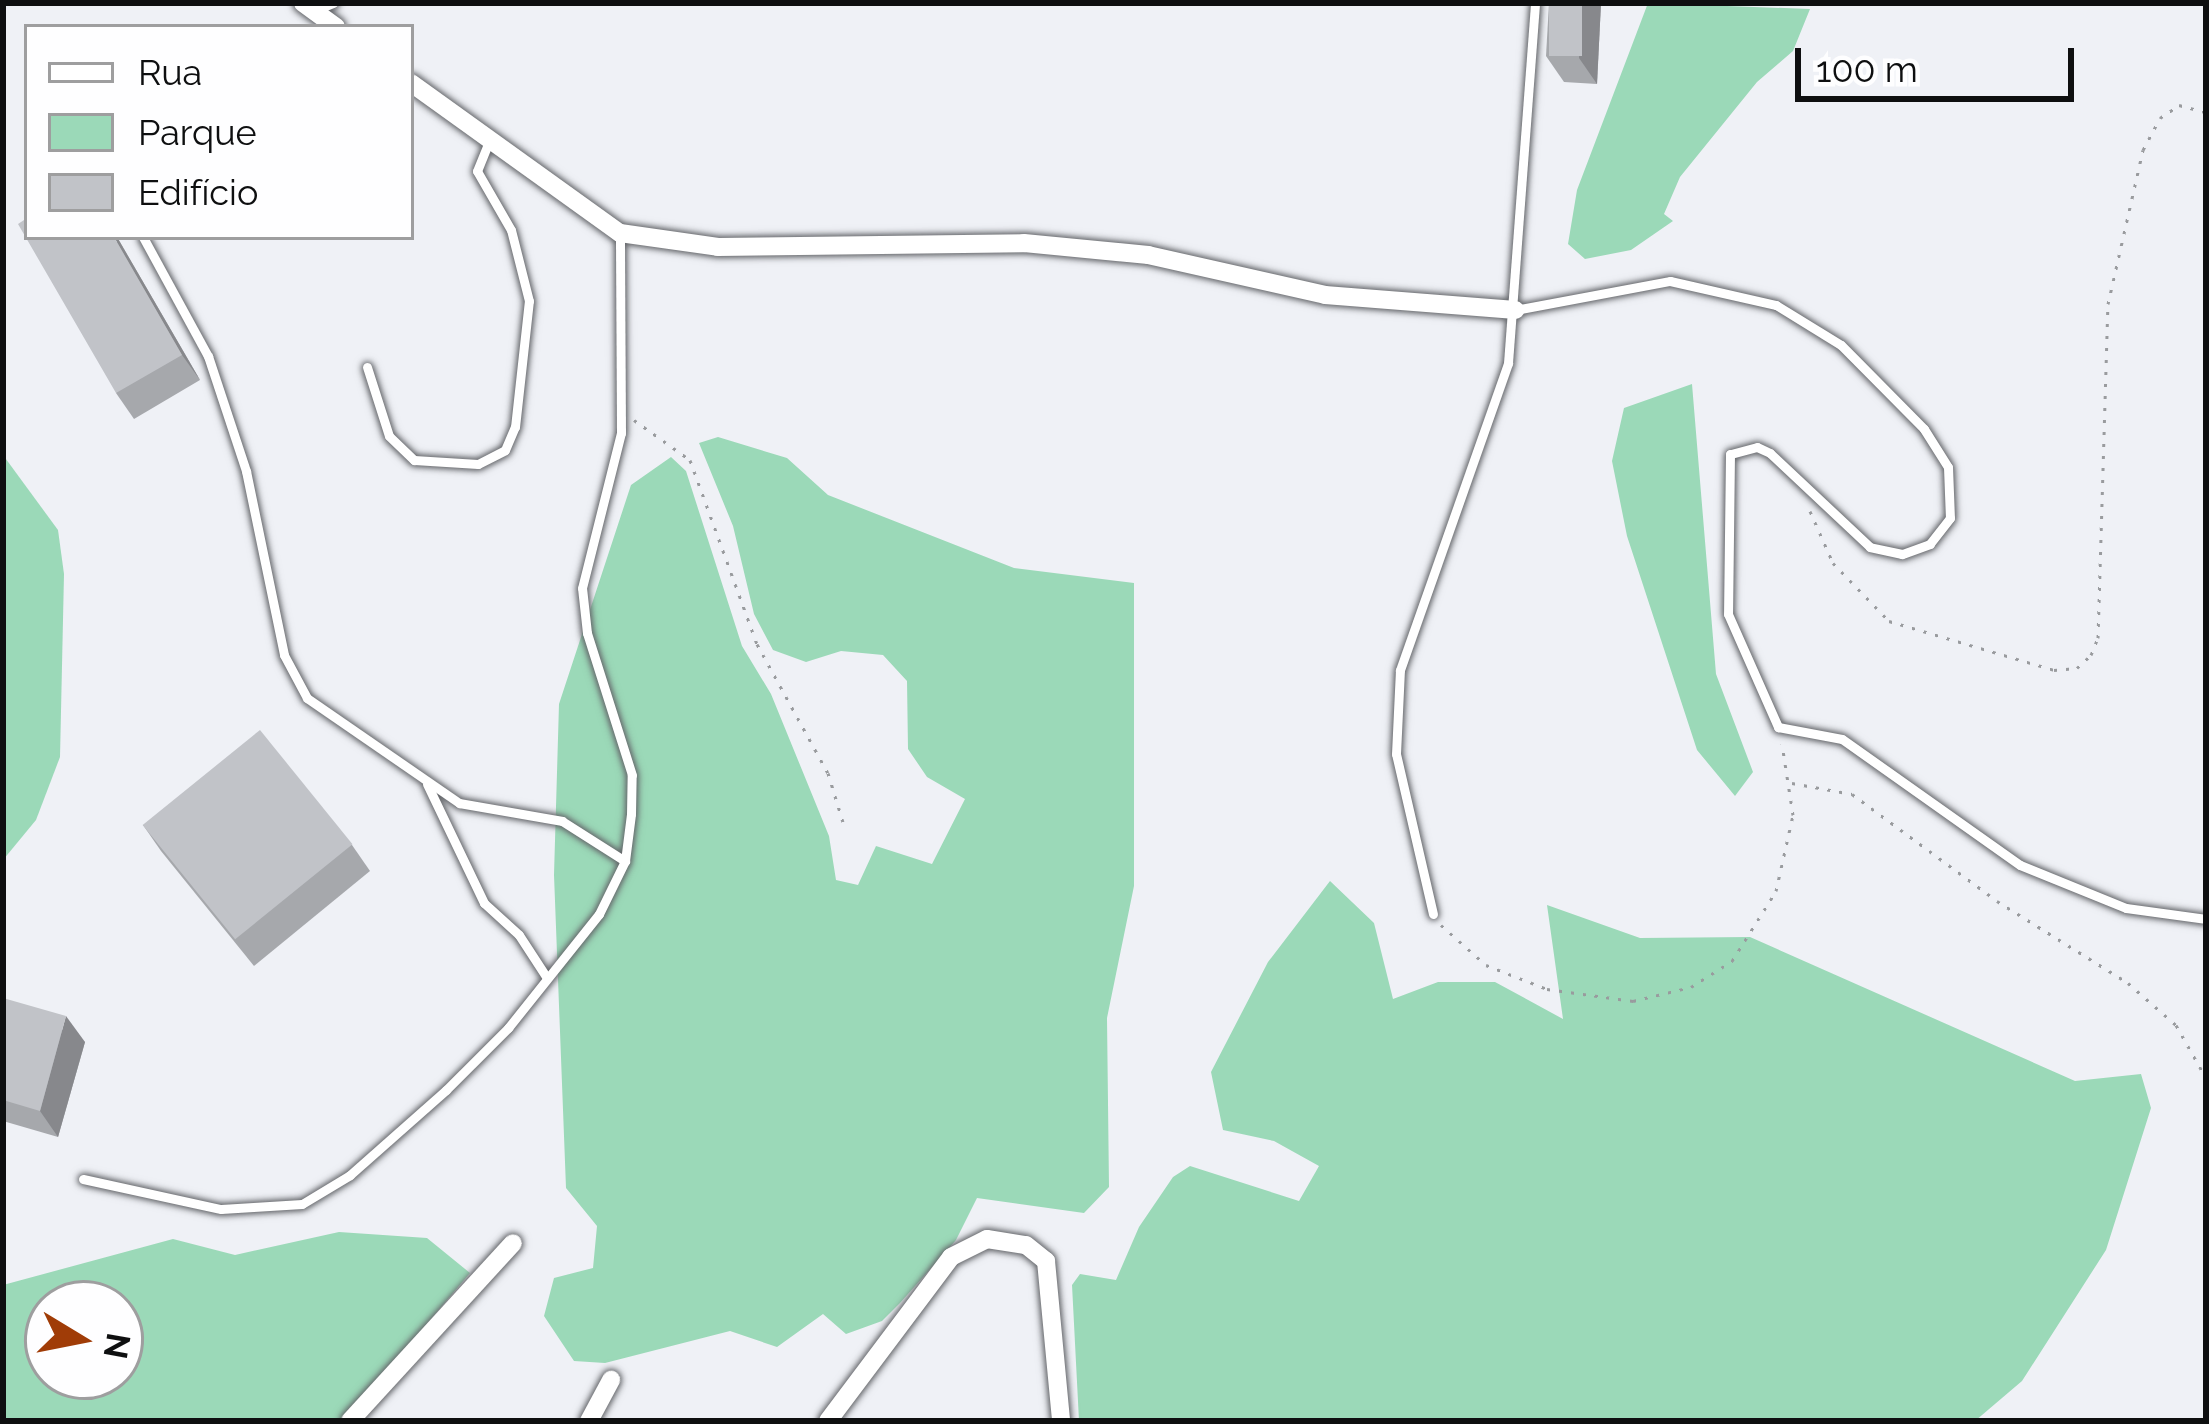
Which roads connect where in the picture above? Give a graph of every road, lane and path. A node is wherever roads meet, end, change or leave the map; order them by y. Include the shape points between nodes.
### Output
1 (333, 3) edge
2 (1535, 3) edge
3 (308, 7) edge
4 (414, 85) edge
5 (2206, 112) edge
6 (488, 141) junction
7 (620, 232) junction
8 (144, 240) edge
9 (1515, 310) junction
10 (368, 367) dead end
11 (622, 413) junction
12 (1795, 476) junction
13 (1778, 728) junction
14 (1792, 783) junction
15 (427, 784) junction
16 (843, 822) dead end
17 (625, 861) junction
18 (1433, 914) joint
19 (2206, 919) edge
20 (547, 978) junction
21 (2206, 1078) edge
22 (82, 1179) dead end
23 (513, 1243) dead end
24 (611, 1381) dead end
25 (350, 1421) edge
26 (589, 1421) edge
27 (828, 1421) edge
28 (1060, 1421) edge

1 - 3 lane
2 - 9 lane
4 - 6 street
5 - 12 path via 2179,105 2160,118 2143,150 2108,304 2098,638 2077,668 2026,665 1889,621 1833,563
6 - 7 street
6 - 10 lane via 477,172 511,230 529,301 515,427 505,450 478,464 414,460 389,436
7 - 9 street via 738,248 1024,243 1148,255 1325,295
7 - 11 lane
8 - 15 lane via 208,356 246,471 284,655 328,718
9 - 12 lane via 1670,281 1776,305 1840,345 1924,430 1948,466 1950,518 1930,544 1902,554 1870,547
9 - 18 lane via 1492,424 1400,670 1396,754
11 - 16 path via 690,460 757,644 828,772
11 - 17 lane via 582,588 587,634 632,776
12 - 13 lane via 1757,447 1730,454 1726,471 1728,614
13 - 14 path
13 - 19 lane via 1842,739 2020,866 2126,908
14 - 18 path via 1777,891 1732,961 1691,986 1633,1001 1547,989 1486,965 1450,939
14 - 21 path via 1852,794 1997,901 2128,982 2176,1025
15 - 17 lane via 459,803 562,821
15 - 20 lane via 484,903 519,935
17 - 20 lane via 598,914
20 - 22 lane via 446,1090 350,1175 302,1204 221,1209
23 - 25 street
24 - 26 street
27 - 28 street via 968,1243 1026,1245 1046,1261

